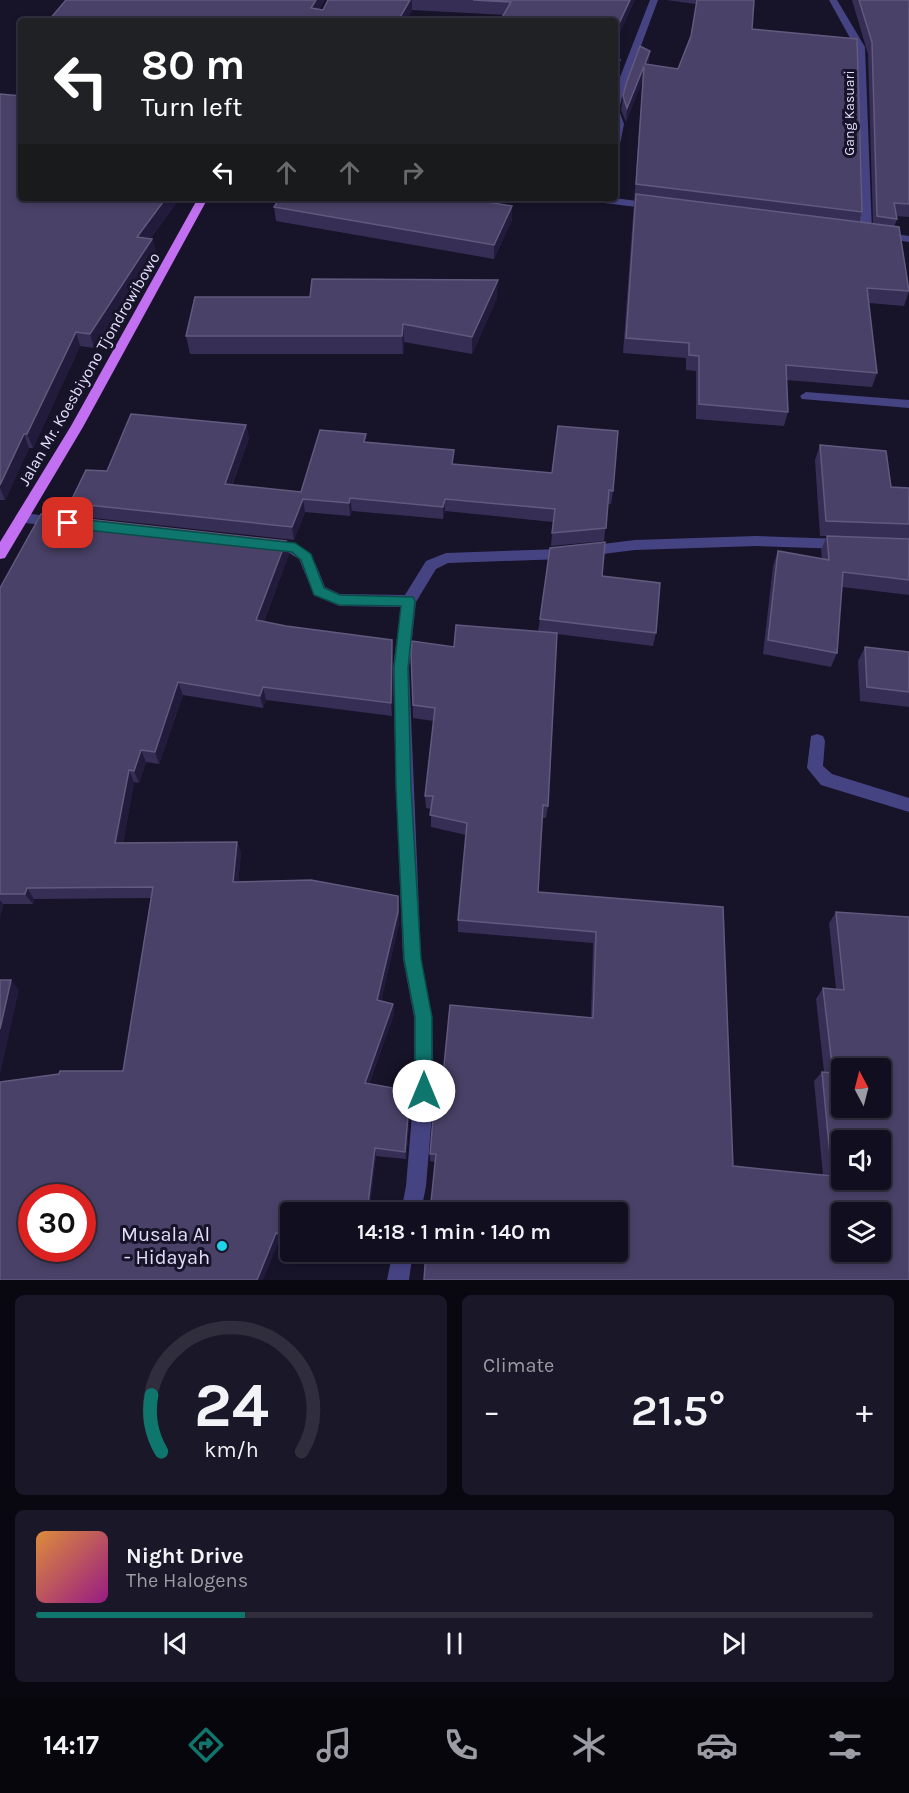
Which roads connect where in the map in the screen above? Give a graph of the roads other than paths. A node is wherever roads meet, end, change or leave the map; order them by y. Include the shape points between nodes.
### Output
1 (654, 0) edge
2 (833, 0) edge
3 (618, 94) edge
4 (201, 201) edge
5 (612, 201) edge
6 (669, 208) edge
7 (909, 239) edge
8 (806, 396) dead end
9 (909, 404) edge
10 (22, 518) junction
11 (70, 523) edge
12 (248, 542) edge
13 (862, 544) edge
14 (0, 554) edge
15 (409, 601) junction
16 (817, 741) dead end
17 (909, 805) edge
18 (413, 1202) edge
19 (402, 1262) edge
20 (398, 1280) edge

1 - 3 street
2 - 7 street, Gang Kasuari via 853,31 861,57 860,232
4 - 10 main road, Jalan Mr. Koesbiyono Tjondrowibowo via 77,427
5 - 6 street
8 - 9 street
10 - 11 street
10 - 14 main road, Jalan Mr. Koesbiyono Tjondrowibowo
12 - 15 street via 295,548 306,557 319,591 339,600
13 - 15 street via 756,541 634,545 562,554 446,558 431,565
15 - 18 street via 401,668 404,788 412,959 423,1017 424,1091
16 - 17 street via 816,768 827,780
19 - 20 street

